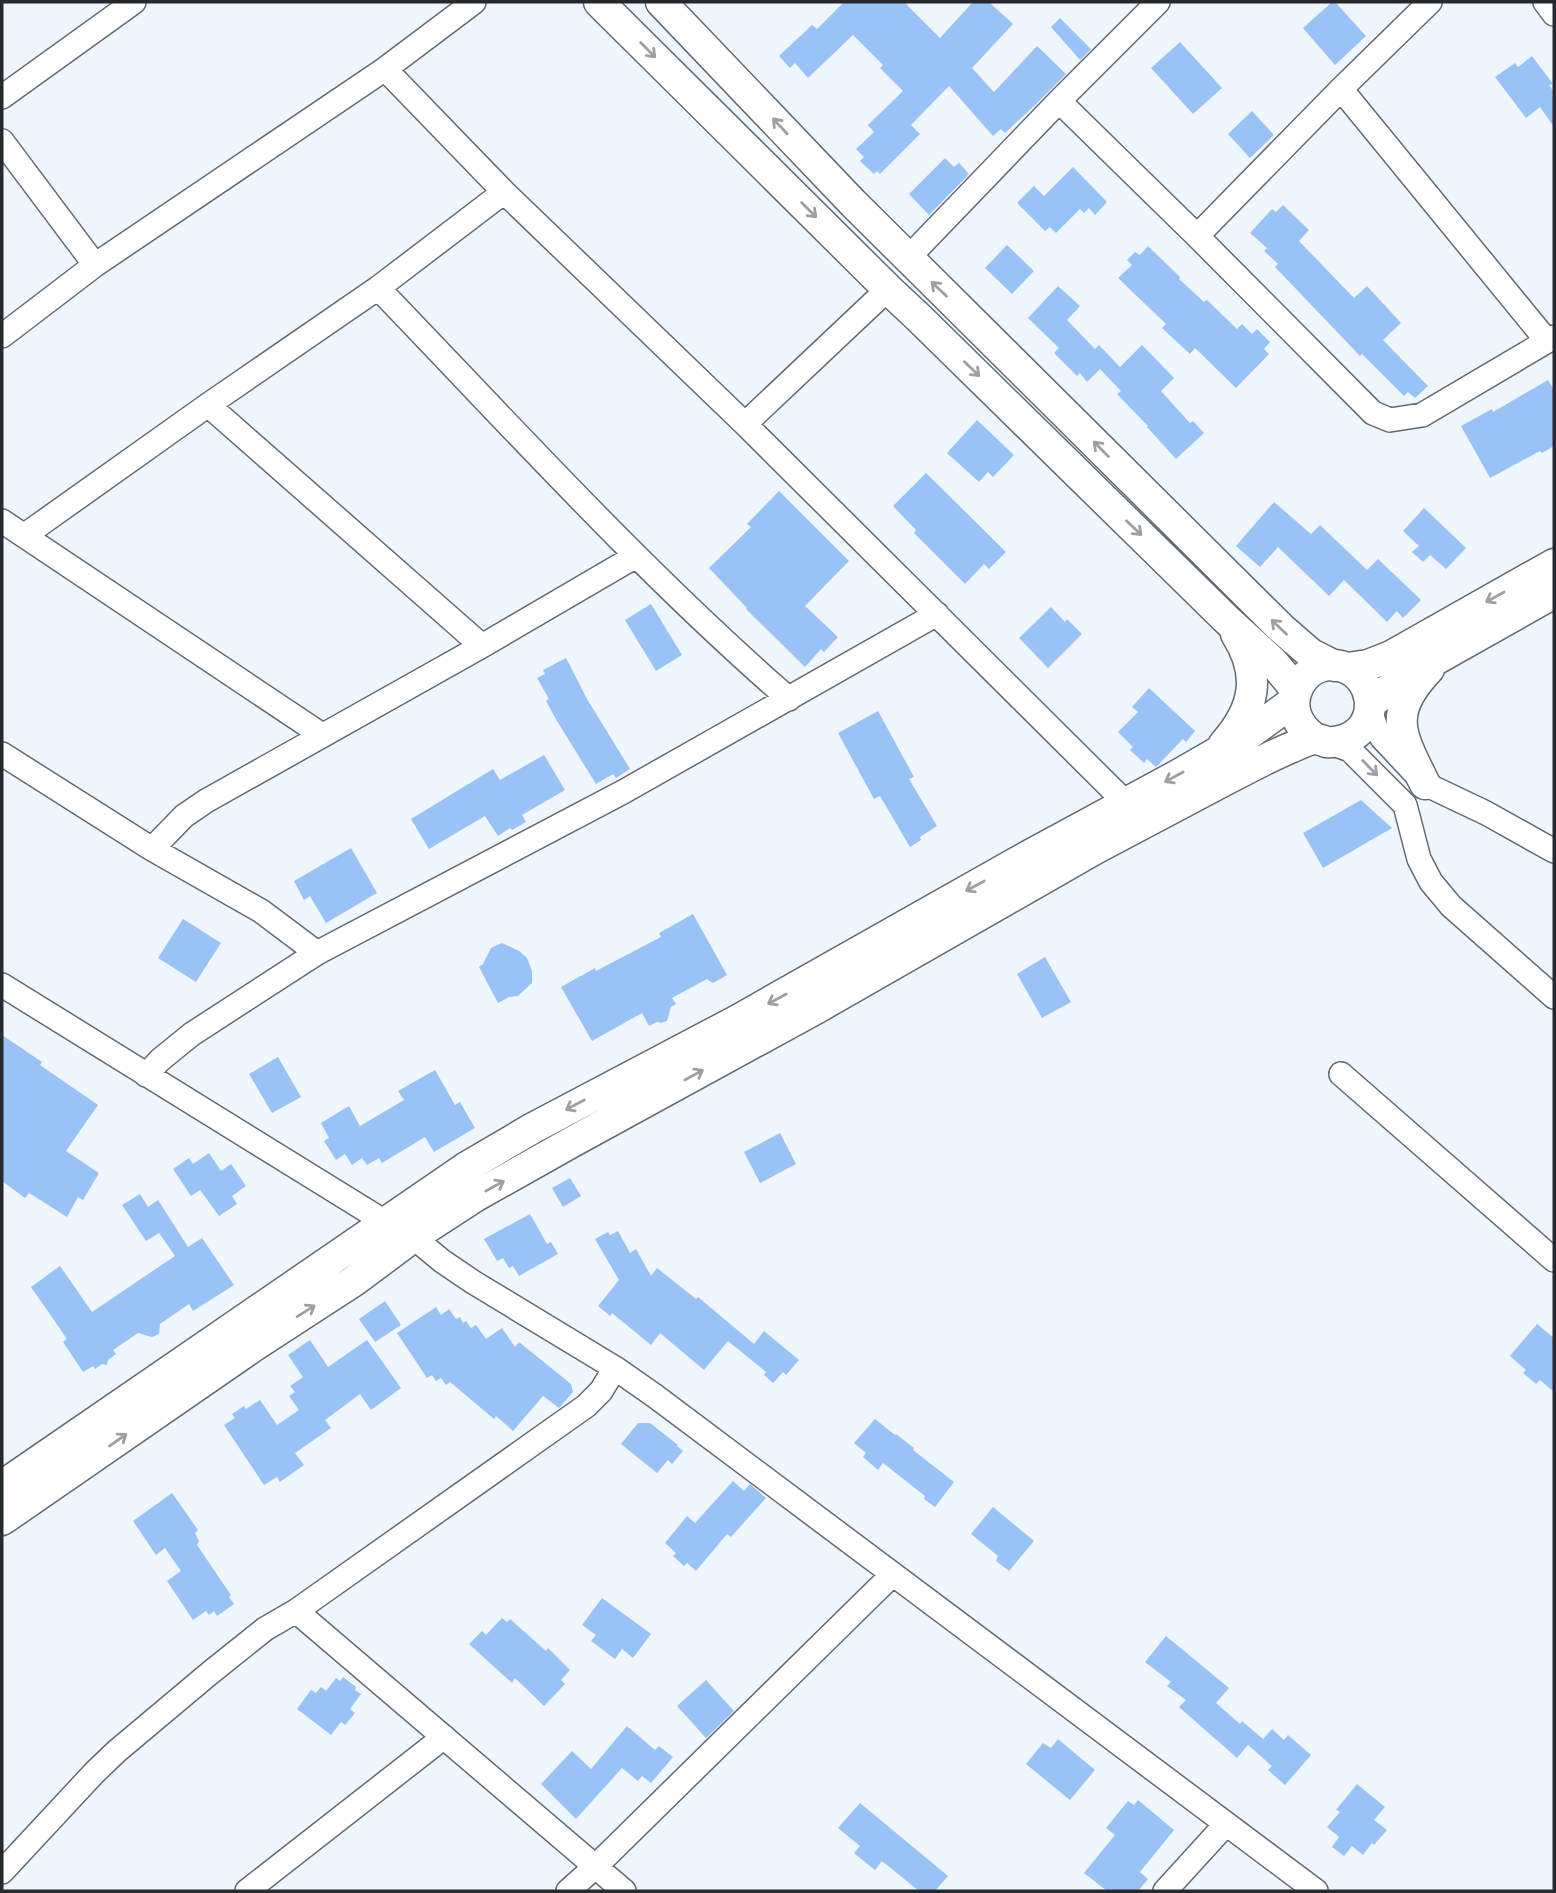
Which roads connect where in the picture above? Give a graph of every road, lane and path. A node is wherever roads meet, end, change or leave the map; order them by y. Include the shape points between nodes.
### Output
1 (134, 2) edge
2 (474, 2) edge
3 (599, 2) edge
4 (661, 2) edge
5 (1158, 2) edge
6 (1430, 2) edge
7 (1545, 2) edge
8 (1554, 13) edge
9 (385, 69) junction
10 (1341, 89) junction
11 (2, 97) edge
12 (1059, 101) junction
13 (2, 141) edge
14 (504, 192) junction
15 (1197, 236) junction
16 (908, 258) junction
17 (95, 265) junction
18 (378, 288) junction
19 (888, 289) junction
20 (2, 336) edge
21 (1551, 339) edge
22 (208, 405) junction
23 (745, 424) junction
24 (2, 521) edge
25 (25, 536) junction
26 (636, 556) junction
27 (1554, 564) edge
28 (1554, 593) edge
29 (937, 614) junction
30 (1226, 619) junction
31 (482, 646) junction
32 (1441, 657) junction
33 (1341, 667) junction
34 (1295, 696) junction
35 (789, 699) junction
36 (1370, 707) junction
37 (322, 735) junction
38 (1322, 740) junction
39 (1215, 754) junction
40 (3, 756) edge
41 (1415, 794) junction
42 (1126, 803) junction
43 (152, 849) junction
44 (1554, 851) edge
45 (317, 953) junction
46 (2, 985) edge
47 (1554, 997) edge
48 (1341, 1074) dead end
49 (146, 1075) junction
50 (385, 1222) junction
51 (413, 1237) junction
52 (1554, 1259) edge
53 (615, 1368) junction
54 (75, 1453) junction
55 (2, 1486) edge
56 (2, 1520) edge
57 (892, 1575) junction
58 (296, 1611) junction
59 (444, 1737) junction
60 (1226, 1824) junction
61 (595, 1867) junction
62 (2, 1872) edge
63 (247, 1891) edge
64 (568, 1891) edge
65 (624, 1891) edge
66 (1165, 1891) edge
67 (1316, 1891) edge

1 - 11 street
2 - 9 street
3 -> 19 main road
16 -> 4 main road
5 - 12 street
6 - 10 street
7 - 8 street
9 - 14 street
9 - 17 street
10 - 15 street
10 - 21 street
12 - 15 street
12 - 16 street
13 - 17 street
14 - 18 street
14 - 23 street
15 - 21 street via 1373,413 1390,420 1422,415
33 -> 16 main road via 1311,654 1281,628
17 - 20 street
18 - 22 street
18 - 26 street
19 - 23 street
19 -> 30 main road
22 - 25 street
22 - 31 street
23 - 29 street
24 - 25 street
25 - 37 street
26 - 31 street
26 - 35 street
27 -> 33 main road via 1391,656 1368,665
28 - 32 main road
29 - 35 street
29 - 42 street
30 - 34 main road via 1273,662
30 - 39 main road via 1247,654 1253,678 1245,714
31 - 37 street
32 - 36 main road via 1403,678
32 - 41 main road via 1415,684 1401,722
33 - 34 main road via 1322,666 1311,671
33 - 36 main road via 1365,685
34 - 38 main road via 1299,724
34 - 39 main road via 1249,734
35 - 45 street
36 - 38 main road via 1360,731 1350,738
36 - 41 street via 1376,728
37 - 43 street via 206,801
38 -> 41 street via 1350,750
51 -> 38 main road via 476,1196 817,1009 1095,849 1268,758
39 -> 42 main road
40 - 43 street
41 - 44 street via 1486,813
41 - 47 street via 1419,859 1431,882 1451,906
42 -> 50 main road via 533,1128
43 - 45 street via 261,911
45 - 49 street via 192,1034
46 - 49 street
48 - 52 street
49 - 50 street
50 - 51 street
50 - 54 main road
51 - 53 street via 473,1282
54 -> 51 main road via 290,1321
53 - 57 street
53 - 58 street via 586,1406
54 - 55 main road
54 - 56 main road
57 - 60 street
57 - 61 street
58 - 59 street
58 - 62 street via 210,1672 117,1751
59 - 61 street
59 - 63 street
60 - 66 street
60 - 67 street
61 - 64 street
61 - 65 street

